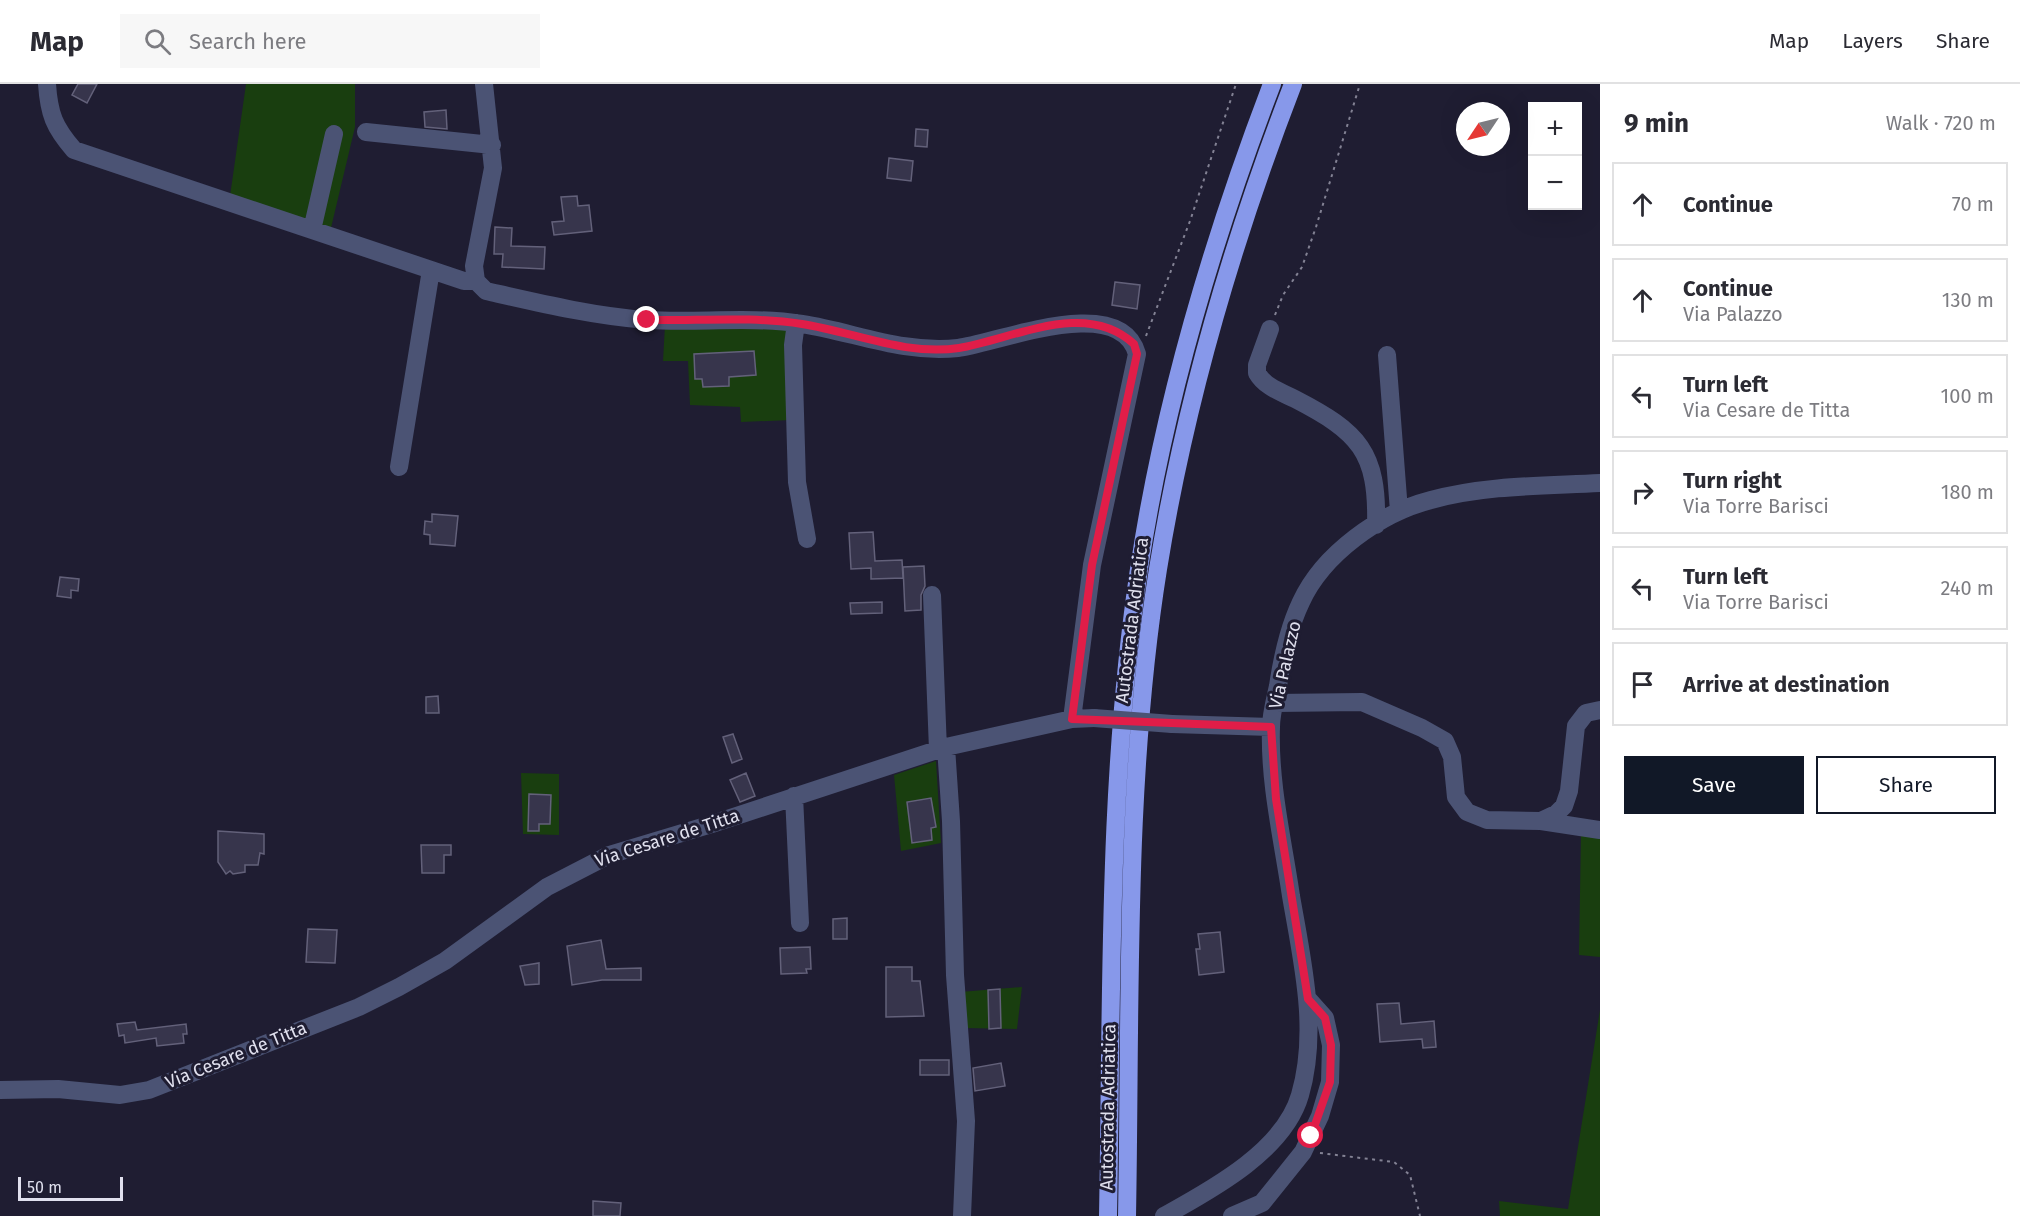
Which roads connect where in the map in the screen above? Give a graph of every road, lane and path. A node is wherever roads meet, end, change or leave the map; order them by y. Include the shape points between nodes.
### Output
1 (47, 84) edge
2 (484, 84) edge
3 (1236, 84) edge
4 (1272, 84) edge
5 (1293, 84) edge
6 (1360, 84) edge
7 (366, 132) dead end
8 (334, 134) dead end
9 (492, 145) junction
10 (312, 230) junction
11 (431, 270) junction
12 (476, 281) junction
13 (796, 323) junction
14 (1270, 329) joint
15 (1136, 350) junction
16 (1387, 355) dead end
17 (399, 467) dead end
18 (1600, 483) edge
19 (1399, 511) junction
20 (1376, 525) junction
21 (807, 539) dead end
22 (932, 596) dead end
23 (1275, 703) junction
24 (1600, 710) edge
25 (1072, 719) junction
26 (1271, 727) junction
27 (942, 748) junction
28 (794, 796) junction
29 (1541, 821) junction
30 (1600, 830) edge
31 (800, 922) dead end
32 (1308, 999) junction
33 (0, 1090) edge
34 (1311, 1136) junction
35 (962, 1216) edge
36 (1108, 1216) edge
37 (1127, 1216) edge
38 (1164, 1216) edge
39 (1232, 1216) edge
40 (1420, 1216) edge

1 - 10 street via 57,131 74,150
2 - 9 street
3 - 15 path via 1158,307 1144,341
4 - 36 highway, Autostrada Adriatica via 1228,202 1188,334 1167,417 1139,569 1119,767
5 - 37 highway, Autostrada Adriatica via 1246,209 1207,339 1186,420 1158,570 1143,692 1136,801
6 - 14 path via 1302,267 1283,295
7 - 9 street
8 - 10 street
9 - 12 street via 494,168 474,266
10 - 11 street
11 - 12 street
11 - 17 street
12 - 13 street via 486,291 597,314 647,320
13 - 15 street via 927,349 959,348 1042,327 1082,323 1125,335
13 - 21 street via 793,345 797,482
14 - 20 street via 1257,373 1269,386 1324,414 1364,451 1374,477
15 - 25 street via 1092,565
16 - 19 street
18 - 19 street, Via Palazzo via 1455,494
19 - 20 street, Via Palazzo
20 - 23 street, Via Palazzo via 1330,560 1300,603
22 - 27 street
23 - 26 street, Via Palazzo
23 - 29 street via 1362,702 1445,741 1452,757 1456,797 1467,812 1487,820
24 - 29 street via 1586,713 1576,726 1564,806
25 - 26 street, Via Cesare de Titta, bridge
25 - 27 street, Via Cesare de Titta
26 - 32 street, Via Palazzo via 1276,799
27 - 28 street, Via Cesare de Titta
27 - 35 street via 951,821 955,975 966,1121
28 - 31 street
28 - 33 street, Via Cesare de Titta via 609,855 547,887 445,961 399,987 149,1090 120,1095 58,1089
29 - 30 street
32 - 34 street via 1325,1018 1331,1045 1330,1082
32 - 38 street, Via Palazzo via 1307,1049 1300,1096 1288,1119 1273,1139 1234,1175
34 - 39 street via 1290,1171 1262,1203
34 - 40 path via 1311,1144 1319,1153 1388,1160 1404,1168 1414,1185

